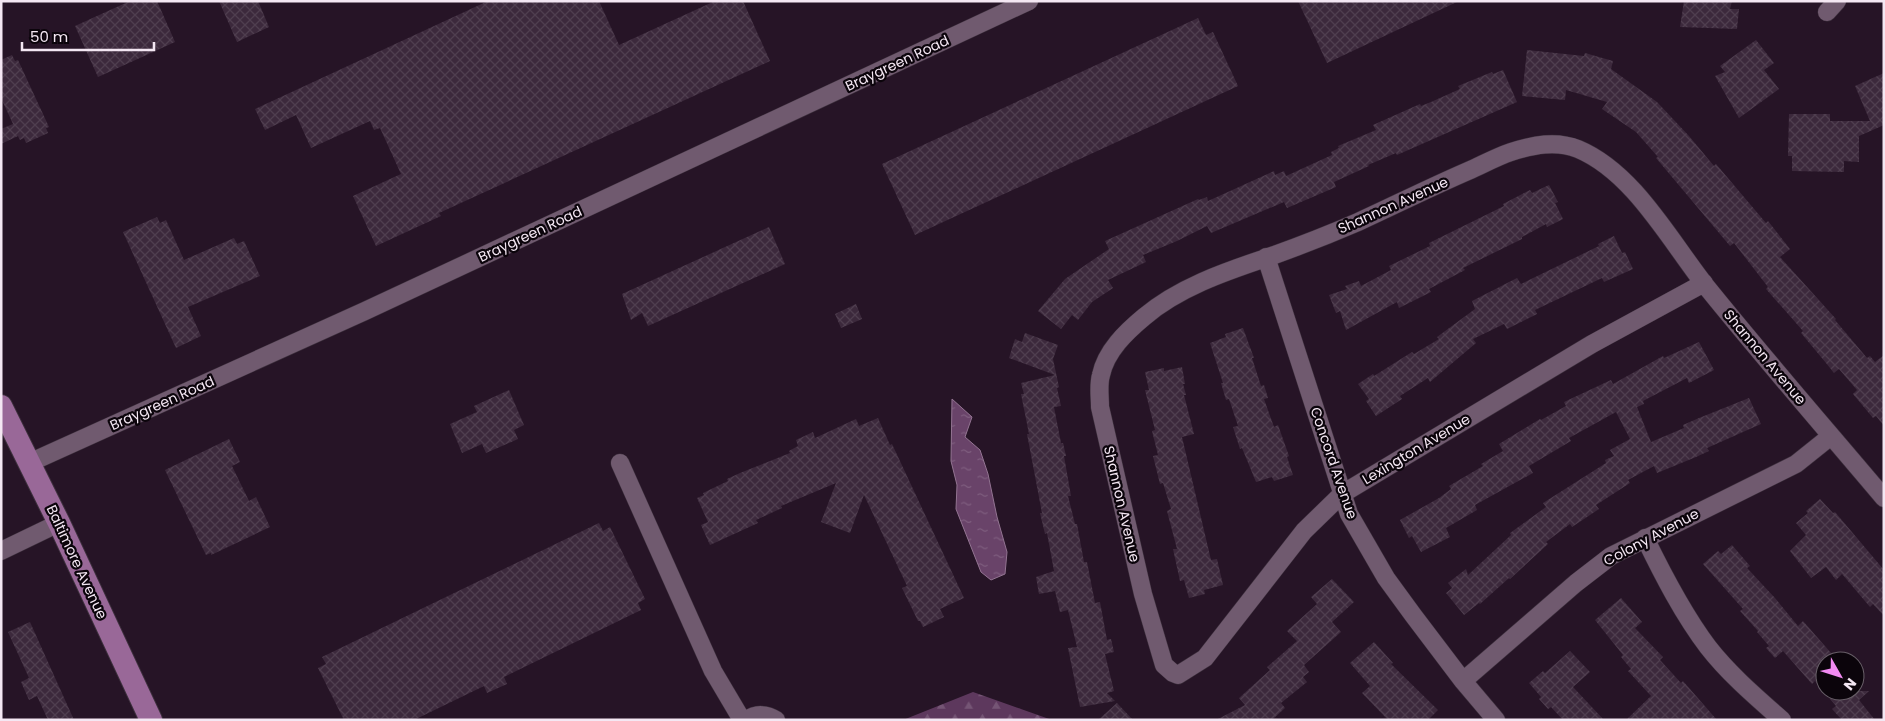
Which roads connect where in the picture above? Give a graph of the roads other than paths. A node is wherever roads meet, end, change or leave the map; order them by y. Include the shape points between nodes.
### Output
1 (1029, 1) edge
2 (1266, 258) junction
3 (1704, 283) junction
4 (1, 406) edge
5 (1831, 436) junction
6 (29, 463) junction
7 (620, 464) dead end
8 (1342, 494) junction
9 (1884, 498) edge
10 (59, 523) junction
11 (1645, 538) junction
12 (1, 551) edge
13 (1178, 675) joint
14 (1463, 681) junction
15 (151, 720) edge
16 (742, 720) edge
17 (747, 720) edge
18 (776, 720) edge
19 (1496, 720) edge
20 (1782, 720) edge

1 - 6 street, Braygreen Road via 380,304
2 - 3 street, Shannon Avenue via 1358,222 1510,153 1556,143 1585,152 1618,174
2 - 8 street, Concord Avenue
2 - 13 street, Shannon Avenue via 1228,270 1146,315 1116,345 1100,376 1100,406 1143,594 1164,665
3 - 5 street, Shannon Avenue
3 - 8 street, Lexington Avenue via 1592,344
4 - 6 main road, Baltimore Avenue
5 - 9 street, Shannon Avenue
5 - 11 street, Colony Avenue via 1796,464
6 - 10 main road, Baltimore Avenue
7 - 16 street via 713,671
8 - 13 street, Lexington Avenue via 1304,531 1205,658
8 - 14 street, Concord Avenue via 1349,514 1386,578
10 - 12 street
10 - 15 main road, Baltimore Avenue
11 - 14 street, Colony Avenue via 1598,565
11 - 20 street via 1708,648
14 - 19 street, Concord Avenue
17 - 18 street via 760,715

